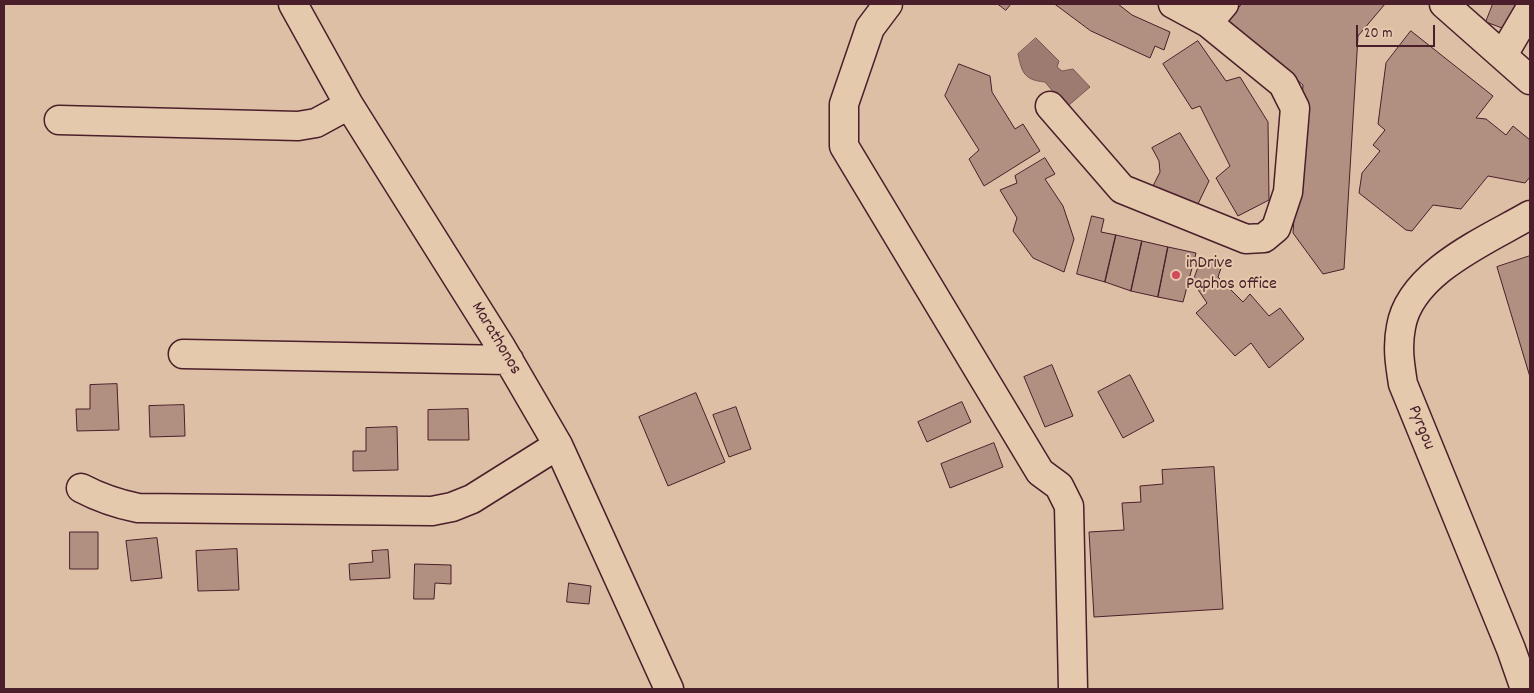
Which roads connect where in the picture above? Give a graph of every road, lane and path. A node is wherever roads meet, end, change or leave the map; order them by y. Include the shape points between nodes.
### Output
1 (293, 4) edge
2 (888, 4) edge
3 (1173, 4) edge
4 (1444, 4) edge
5 (1530, 9) edge
6 (1216, 13) edge
7 (1503, 55) junction
8 (1530, 80) edge
9 (349, 105) junction
10 (1050, 106) dead end
11 (59, 120) dead end
12 (1530, 215) edge
13 (183, 354) dead end
14 (509, 360) junction
15 (558, 445) junction
16 (81, 488) dead end
17 (669, 689) edge
18 (1073, 689) edge
19 (1525, 689) edge

1 - 9 street, Marathonos
2 - 18 street via 870,28 844,104 844,146 1040,472 1058,486 1069,506
3 - 6 street
4 - 7 street
5 - 7 street
6 - 10 street via 1283,84 1295,108 1288,192 1276,228 1264,238 1246,239 1122,189
7 - 8 street
9 - 11 street via 316,123 298,126
9 - 14 street, Marathonos
12 - 19 street, Pyrgou via 1454,259 1428,278 1410,304 1401,325 1398,352 1403,384
13 - 14 street
14 - 15 street, Marathonos
15 - 16 street via 472,499 432,511 138,508 96,497
15 - 17 street, Marathonos

